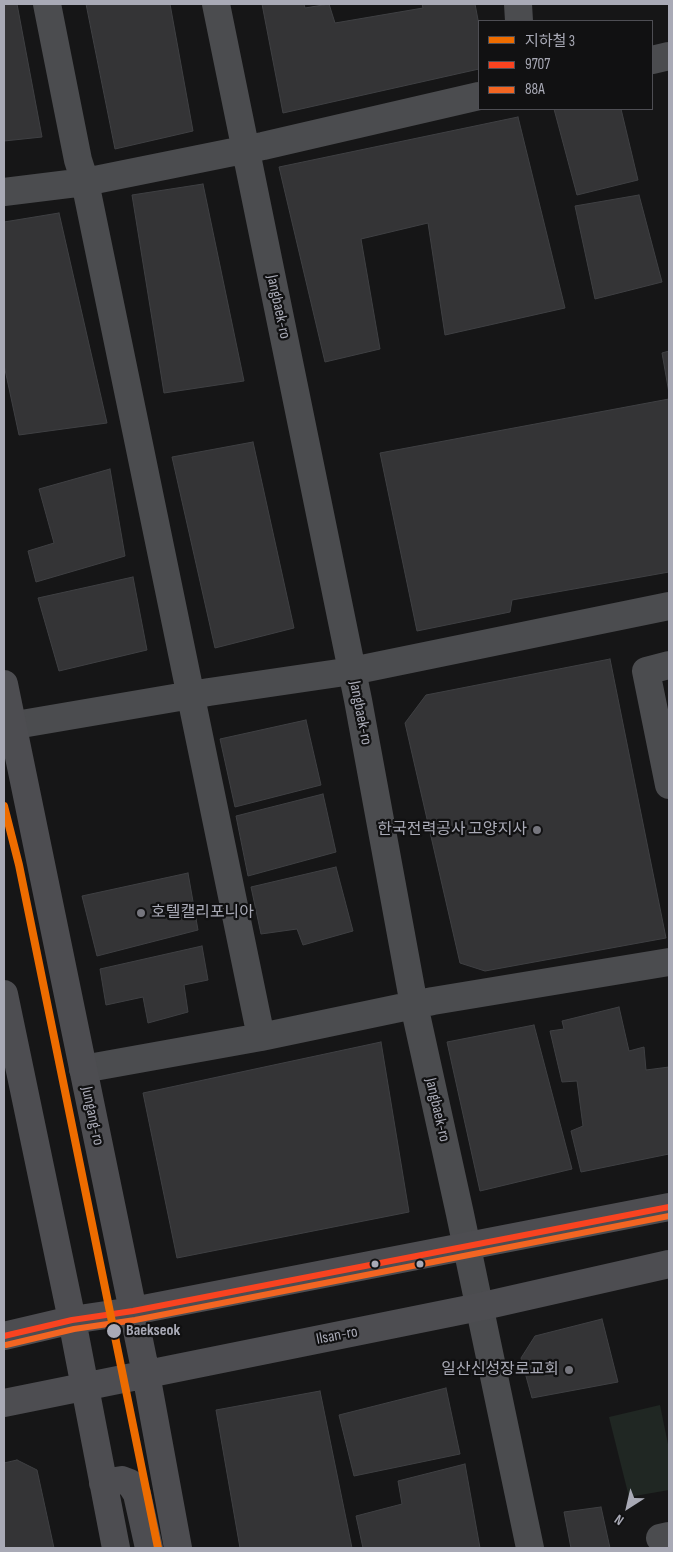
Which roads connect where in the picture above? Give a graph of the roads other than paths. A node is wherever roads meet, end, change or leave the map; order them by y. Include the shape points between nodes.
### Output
1 (47, 4) edge
2 (216, 4) edge
3 (518, 4) edge
4 (519, 20) edge
5 (669, 56) edge
6 (653, 60) edge
7 (478, 96) edge
8 (245, 149) junction
9 (85, 182) junction
10 (4, 192) edge
11 (669, 606) edge
12 (669, 666) edge
13 (352, 671) junction
14 (4, 684) edge
15 (189, 696) junction
16 (7, 722) edge
17 (669, 785) edge
18 (669, 962) edge
19 (4, 994) edge
20 (414, 1005) junction
21 (261, 1037) junction
22 (83, 1069) junction
23 (669, 1207) edge
24 (466, 1245) junction
25 (669, 1264) edge
26 (479, 1307) junction
27 (133, 1311) junction
28 (72, 1320) junction
29 (4, 1336) edge
30 (146, 1374) junction
31 (83, 1386) junction
32 (4, 1403) edge
33 (103, 1483) junction
34 (116, 1548) edge
35 (149, 1548) edge
36 (178, 1548) edge
37 (530, 1548) edge

1 - 9 street
2 - 8 street, Jangbaek-ro
3 - 4 street
5 - 6 street
7 - 8 street
8 - 9 street
8 - 13 street, Jangbaek-ro
9 - 10 street
9 - 15 street
11 - 13 street, Jangbaek-ro
12 - 17 street via 646,671
13 - 15 street, Jangbaek-ro
13 - 20 street, Jangbaek-ro
14 - 16 main road, Jungang-ro
15 - 16 street, Jangbaek-ro
15 - 21 street
16 - 22 main road, Jungang-ro
18 - 20 street
19 - 28 main road
20 - 21 street
20 - 24 street, Jangbaek-ro
21 - 22 street
22 - 27 main road, Jungang-ro
23 - 24 main road
24 - 26 street, Jangbaek-ro
24 - 27 main road
25 - 26 main road, Ilsan-ro
26 - 30 main road, Ilsan-ro
26 - 37 street, Jangbaek-ro
27 - 28 main road
27 - 30 main road, Jungang-ro
28 - 29 main road
28 - 31 main road
30 - 31 main road, Ilsan-ro
30 - 36 main road, Jungang-ro
31 - 32 main road, Ilsan-ro
31 - 33 main road
33 - 34 main road
33 - 35 main road via 122,1480 130,1483 137,1494

